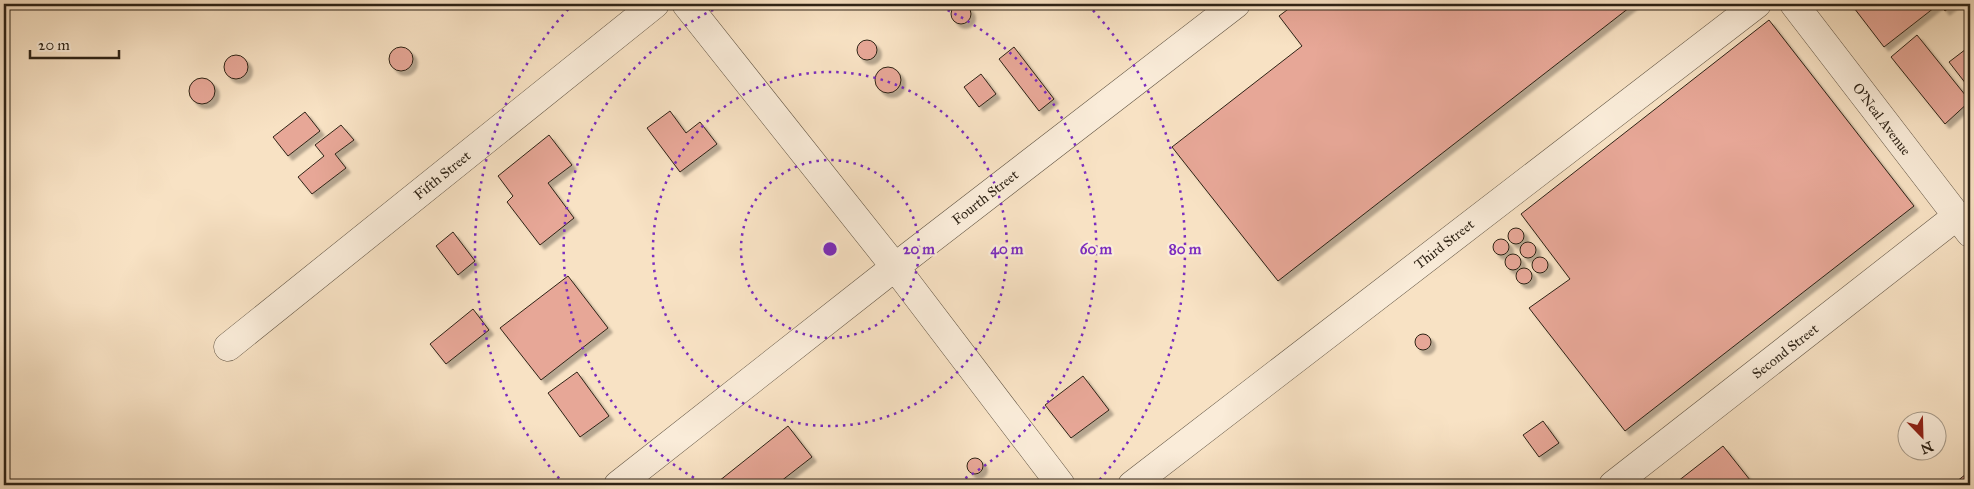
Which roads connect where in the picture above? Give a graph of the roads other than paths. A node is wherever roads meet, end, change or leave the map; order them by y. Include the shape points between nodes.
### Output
1 (655, 4) edge
2 (686, 4) edge
3 (1236, 4) edge
4 (1757, 4) edge
5 (1794, 4) edge
6 (1964, 225) edge
7 (895, 267) junction
8 (228, 347) dead end
9 (618, 485) edge
10 (1061, 485) edge
11 (1132, 485) edge
12 (1613, 485) edge

1 - 8 lane, Fifth Street
2 - 7 lane
3 - 7 lane, Fourth Street
4 - 11 lane, Third Street
5 - 6 lane, O'Neal Avenue
6 - 12 lane, Second Street
7 - 9 lane, Fourth Street
7 - 10 lane

